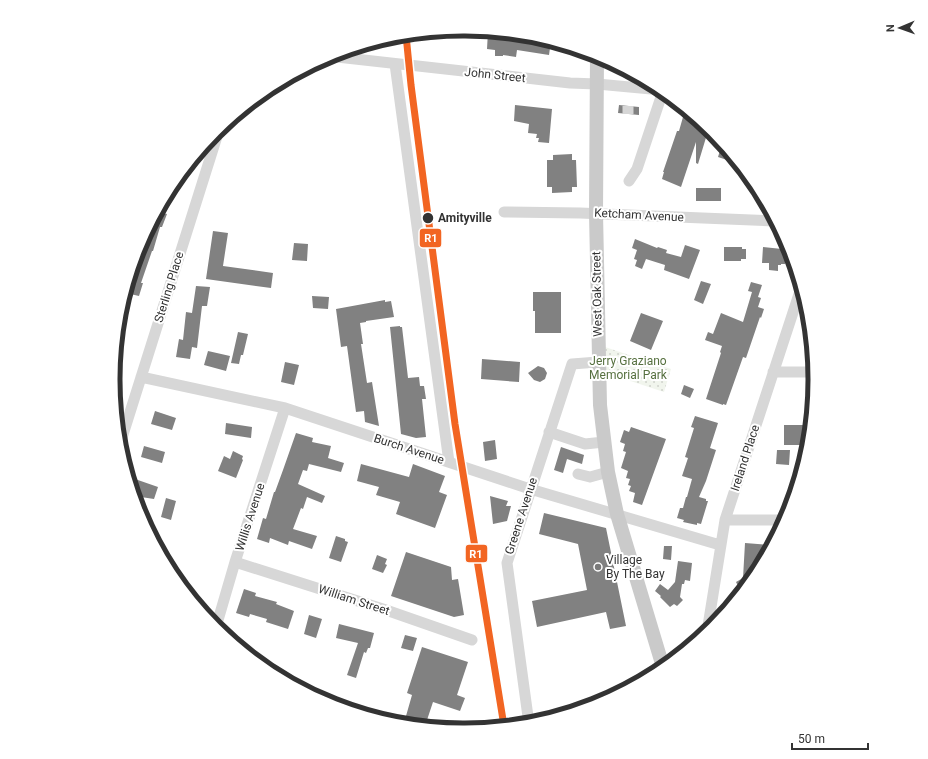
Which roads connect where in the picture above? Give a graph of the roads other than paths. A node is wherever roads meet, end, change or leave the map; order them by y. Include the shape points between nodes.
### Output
1 (344, 58) edge
2 (597, 63) edge
3 (394, 64) junction
4 (598, 84) junction
5 (648, 89) edge
6 (660, 98) edge
7 (215, 144) edge
8 (629, 181) dead end
9 (504, 212) dead end
10 (596, 213) junction
11 (768, 221) edge
12 (798, 298) edge
13 (598, 362) junction
14 (773, 372) junction
15 (808, 372) edge
16 (141, 377) junction
17 (285, 408) junction
18 (124, 431) edge
19 (549, 432) junction
20 (604, 442) junction
21 (449, 462) junction
22 (608, 472) junction
23 (578, 474) dead end
24 (530, 489) junction
25 (617, 514) junction
26 (725, 520) junction
27 (777, 520) edge
28 (720, 545) junction
29 (235, 562) junction
30 (218, 619) edge
31 (709, 620) edge
32 (472, 640) dead end
33 (662, 660) edge
34 (527, 717) edge

1 - 3 street, John Street
2 - 4 main road, West Oak Street
3 - 4 street, John Street
3 - 21 street
4 - 5 street, John Street
4 - 10 main road, West Oak Street
6 - 8 street via 637,169
7 - 16 street, Sterling Place
9 - 10 street, Ketcham Avenue
10 - 11 street, Ketcham Avenue
10 - 13 main road, West Oak Street
12 - 14 street, Ireland Place
13 - 19 street, Greene Avenue via 572,364
13 - 20 main road, West Oak Street
14 - 15 street
14 - 26 street, Ireland Place
16 - 17 street, Burch Avenue
16 - 18 street, Sterling Place
17 - 21 street, Burch Avenue
17 - 29 street, Willis Avenue
19 - 20 street via 585,444
19 - 24 street, Greene Avenue
20 - 22 main road, West Oak Street
21 - 24 street, Burch Avenue
22 - 23 street via 590,477
22 - 25 main road, West Oak Street
24 - 25 street, Burch Avenue
24 - 34 street, Greene Avenue via 507,563
25 - 28 street, Burch Avenue
25 - 33 main road, West Oak Street
26 - 27 street
26 - 28 street, Ireland Place
28 - 31 street, Ireland Place
29 - 30 street, Willis Avenue
29 - 32 street, William Street

